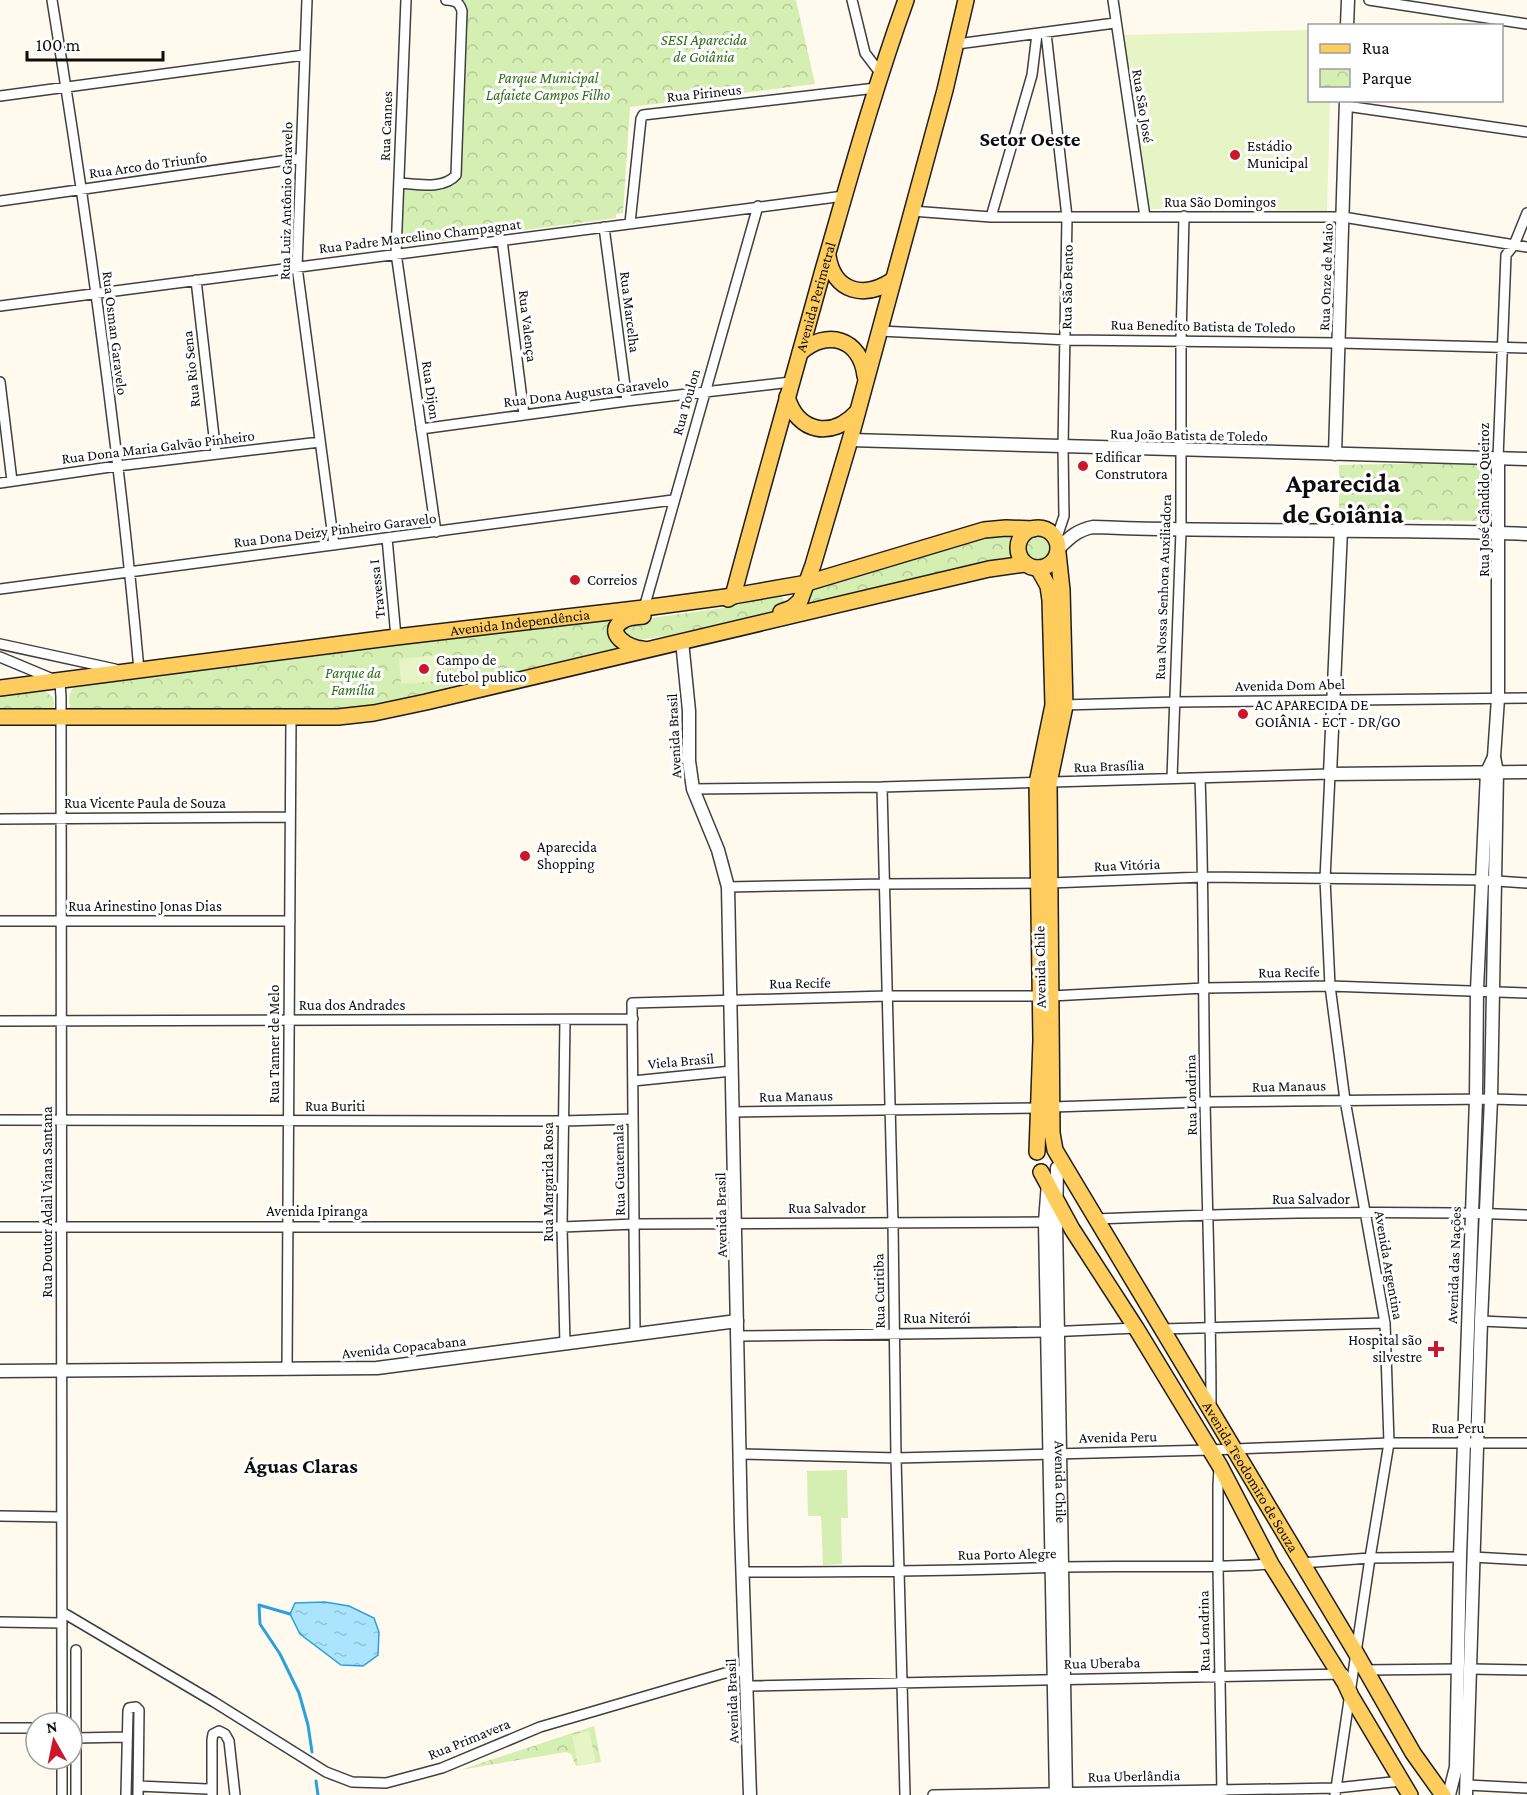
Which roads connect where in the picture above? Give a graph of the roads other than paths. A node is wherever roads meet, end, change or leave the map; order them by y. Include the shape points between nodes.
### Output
1 (52, 0) edge
2 (307, 0) edge
3 (406, 0) edge
4 (446, 0) edge
5 (852, 0) edge
6 (906, 0) edge
7 (966, 0) edge
8 (1113, 0) edge
9 (1348, 0) edge
10 (1369, 0) edge
11 (1115, 23) junction
12 (1347, 24) edge
13 (1527, 24) edge
14 (1042, 34) junction
15 (957, 44) junction
16 (304, 55) junction
17 (886, 59) junction
18 (869, 60) junction
19 (1032, 75) junction
20 (1050, 76) junction
21 (879, 81) junction
22 (66, 87) junction
23 (0, 96) edge
24 (1346, 103) edge
25 (1527, 132) edge
26 (301, 158) junction
27 (399, 183) junction
28 (81, 190) junction
29 (844, 196) junction
30 (0, 201) edge
31 (758, 206) junction
32 (912, 211) junction
33 (1527, 213) edge
34 (1184, 216) junction
35 (991, 217) junction
36 (1067, 217) junction
37 (1343, 217) junction
38 (1145, 218) junction
39 (630, 224) junction
40 (604, 227) junction
41 (502, 240) junction
42 (1514, 245) junction
43 (1527, 247) edge
44 (396, 253) junction
45 (828, 255) junction
46 (297, 267) junction
47 (196, 280) junction
48 (893, 280) junction
49 (95, 293) junction
50 (0, 306) edge
51 (880, 331) junction
52 (1066, 340) junction
53 (1181, 340) junction
54 (1339, 343) junction
55 (1502, 347) junction
56 (1527, 348) edge
57 (800, 353) junction
58 (866, 379) junction
59 (0, 382) edge
60 (789, 389) junction
61 (705, 392) junction
62 (627, 401) junction
63 (857, 411) junction
64 (524, 415) junction
65 (421, 429) junction
66 (850, 440) junction
67 (320, 442) junction
68 (1063, 447) junction
69 (1182, 450) junction
70 (216, 454) junction
71 (1335, 454) junction
72 (1498, 458) junction
73 (1527, 459) edge
74 (117, 466) junction
75 (12, 481) junction
76 (0, 483) edge
77 (673, 500) junction
78 (1034, 529) junction
79 (1341, 530) junction
80 (1181, 531) junction
81 (436, 532) junction
82 (1499, 533) junction
83 (1527, 534) edge
84 (387, 538) junction
85 (334, 544) junction
86 (1057, 547) junction
87 (1032, 566) junction
88 (130, 571) junction
89 (807, 583) junction
90 (782, 588) junction
91 (0, 589) edge
92 (733, 596) junction
93 (644, 608) junction
94 (781, 612) junction
95 (719, 633) junction
96 (396, 637) junction
97 (682, 641) junction
98 (0, 644) edge
99 (647, 649) junction
100 (0, 657) edge
101 (133, 671) junction
102 (60, 682) junction
103 (0, 688) edge
104 (1498, 698) junction
105 (1527, 698) edge
106 (1334, 700) junction
107 (1174, 702) junction
108 (1059, 705) junction
109 (0, 717) edge
110 (62, 718) junction
111 (291, 718) junction
112 (1492, 772) junction
113 (1527, 772) edge
114 (1330, 774) junction
115 (1172, 778) junction
116 (1200, 778) junction
117 (1043, 783) junction
118 (882, 787) junction
119 (693, 789) junction
120 (290, 817) junction
121 (0, 819) edge
122 (62, 819) junction
123 (1203, 877) junction
124 (1325, 879) junction
125 (1482, 880) junction
126 (1497, 881) junction
127 (1044, 883) junction
128 (1527, 883) edge
129 (884, 884) junction
130 (728, 887) junction
131 (0, 921) edge
132 (62, 921) junction
133 (290, 921) junction
134 (1330, 986) junction
135 (1204, 988) junction
136 (1477, 990) junction
137 (1494, 991) junction
138 (1527, 993) edge
139 (887, 996) junction
140 (1046, 996) junction
141 (730, 999) junction
142 (632, 1004) joint
143 (633, 1019) junction
144 (289, 1020) junction
145 (565, 1020) junction
146 (0, 1021) edge
147 (62, 1021) junction
148 (732, 1071) junction
149 (633, 1081) junction
150 (1476, 1099) junction
151 (1491, 1099) junction
152 (1346, 1100) junction
153 (1527, 1100) edge
154 (1205, 1102) junction
155 (1046, 1107) junction
156 (890, 1110) junction
157 (733, 1112) junction
158 (0, 1119) edge
159 (62, 1119) junction
160 (633, 1119) junction
161 (289, 1120) junction
162 (563, 1121) junction
163 (1037, 1152) junction
164 (1057, 1159) junction
165 (1044, 1177) junction
166 (1056, 1199) junction
167 (1471, 1213) junction
168 (1486, 1213) junction
169 (1364, 1214) junction
170 (1209, 1215) junction
171 (1527, 1215) edge
172 (1096, 1219) junction
173 (1050, 1222) junction
174 (892, 1223) junction
175 (635, 1224) junction
176 (736, 1224) junction
177 (288, 1226) junction
178 (0, 1227) edge
179 (62, 1227) junction
180 (562, 1227) junction
181 (737, 1321) junction
182 (1481, 1321) junction
183 (1385, 1323) junction
184 (1527, 1323) edge
185 (1136, 1328) junction
186 (1162, 1329) junction
187 (1211, 1329) junction
188 (1052, 1332) junction
189 (895, 1333) junction
190 (635, 1335) junction
191 (738, 1336) junction
192 (565, 1344) junction
193 (287, 1370) junction
194 (0, 1371) edge
195 (62, 1372) junction
196 (1211, 1411) junction
197 (1389, 1443) junction
198 (1465, 1443) junction
199 (1478, 1443) junction
200 (1527, 1443) edge
201 (1234, 1449) junction
202 (1210, 1450) junction
203 (740, 1454) junction
204 (1054, 1454) junction
205 (896, 1458) junction
206 (1220, 1467) junction
207 (0, 1516) edge
208 (62, 1517) junction
209 (1460, 1557) junction
210 (1473, 1557) junction
211 (1370, 1558) junction
212 (1527, 1560) edge
213 (1302, 1563) junction
214 (1271, 1564) junction
215 (1057, 1568) junction
216 (1218, 1568) junction
217 (744, 1572) junction
218 (898, 1572) junction
219 (62, 1612) junction
220 (0, 1622) edge
221 (62, 1623) junction
222 (76, 1650) dead end
223 (1356, 1653) junction
224 (1464, 1669) junction
225 (746, 1670) junction
226 (1527, 1670) edge
227 (1353, 1672) junction
228 (1220, 1676) junction
229 (1059, 1679) junction
230 (903, 1684) junction
231 (746, 1686) junction
232 (1350, 1696) junction
233 (62, 1711) edge
234 (76, 1711) edge
235 (0, 1728) edge
236 (24, 1728) edge
237 (127, 1737) junction
238 (84, 1738) edge
239 (62, 1771) edge
240 (76, 1771) edge
241 (1401, 1781) junction
242 (1527, 1788) edge
243 (138, 1790) edge
244 (1466, 1790) edge
245 (212, 1791) edge
246 (1336, 1791) edge
247 (1222, 1792) edge
248 (1061, 1793) edge
249 (62, 1795) edge
250 (76, 1795) edge
251 (126, 1795) edge
252 (235, 1795) edge
253 (750, 1795) edge
254 (905, 1795) edge
255 (933, 1795) edge
256 (1410, 1795) edge
257 (1443, 1795) edge
258 (1449, 1795) edge

1 - 22 street, Rua Osman Garavelo
2 - 16 street, Rua Luiz Antônio Garavelo
3 - 27 street, Rua Cannes
4 - 27 street via 460,4 462,11 456,176 443,184
5 - 18 street
6 - 17 main road, Avenida Perimetral
7 - 15 main road
8 - 11 street, Rua São José
9 - 12 street
10 - 13 street
11 - 14 street
11 - 38 street, Rua São José
14 - 15 street
14 - 19 street
14 - 20 street, Rua São Bento
15 - 32 main road
16 - 22 street
16 - 26 street, Rua Luiz Antônio Garavelo
17 - 18 street
17 - 21 main road, Avenida Perimetral
18 - 21 street
19 - 20 street
19 - 35 street
20 - 36 street, Rua São Bento
21 - 29 main road, Avenida Perimetral
21 - 39 street, Rua Pirineus via 643,115
22 - 23 street
22 - 28 street, Rua Osman Garavelo
24 - 25 street
24 - 37 street, Rua Onze de Maio
26 - 28 street, Rua Arco do Triunfo
26 - 46 street, Rua Luiz Antônio Garavelo
27 - 44 street, Rua Cannes
28 - 30 street, Rua Arco do Triunfo
28 - 49 street, Rua Osman Garavelo
29 - 31 street, Rua Padre Marcelino Champagnat
29 - 45 main road, Avenida Perimetral
31 - 39 street, Rua Padre Marcelino Champagnat
31 - 61 street, Rua Toulon
32 - 35 street, Rua São Domingos
32 - 48 main road
33 - 42 street, Rua José Cândido Queiroz
34 - 37 street, Rua São Domingos
34 - 38 street, Rua São Domingos
34 - 53 street, Rua Nossa Senhora Auxiliadora
35 - 36 street, Rua São Domingos
36 - 38 street, Rua São Domingos
36 - 52 street, Rua São Bento
37 - 42 street, Rua São Domingos
37 - 54 street, Rua Onze de Maio
39 - 40 street, Rua Padre Marcelino Champagnat
40 - 41 street, Rua Padre Marcelino Champagnat
40 - 62 street, Rua Marcelha
41 - 44 street, Rua Padre Marcelino Champagnat
41 - 64 street, Rua Valença
42 - 43 street, Rua São Domingos
42 - 55 street, Rua José Cândido Queiroz via 1506,255
44 - 46 street, Rua Padre Marcelino Champagnat
44 - 65 street, Rua Dijon
45 - 48 main road via 830,268 851,289 866,292
45 - 57 main road, Avenida Perimetral
46 - 47 street, Rua Padre Marcelino Champagnat
46 - 67 street, Rua Luiz Antônio Garavelo
47 - 49 street, Rua Padre Marcelino Champagnat
47 - 70 street, Rua Rio Sena
48 - 51 main road
49 - 50 street, Rua Padre Marcelino Champagnat
49 - 74 street, Rua Osman Garavelo
51 - 52 street, Rua Benedito Batista de Toledo
51 - 58 main road
52 - 53 street, Rua Benedito Batista de Toledo
52 - 68 street, Rua São Bento
53 - 54 street, Rua Benedito Batista de Toledo
53 - 69 street, Rua Nossa Senhora Auxiliadora
54 - 55 street, Rua Benedito Batista de Toledo
54 - 71 street, Rua Onze de Maio
55 - 56 street, Rua Benedito Batista de Toledo
55 - 72 street, Rua José Cândido Queiroz
57 - 58 main road via 825,339 836,339 860,355
57 - 60 main road, Avenida Perimetral
58 - 63 main road
59 - 75 street
60 - 61 street, Rua Dona Augusta Garavelo
60 - 63 main road via 791,409 810,427 823,429 842,424
60 - 92 main road, Avenida Perimetral
61 - 62 street, Rua Dona Augusta Garavelo
61 - 77 street, Rua Toulon
62 - 64 street, Rua Dona Augusta Garavelo
63 - 66 main road
64 - 65 street, Rua Dona Augusta Garavelo
65 - 81 street, Rua Dijon
66 - 68 street, Rua João Batista de Toledo
66 - 89 main road
67 - 70 street, Rua Dona Maria Galvão Pinheiro
67 - 85 street, Rua Luiz Antônio Garavelo
68 - 69 street, Rua João Batista de Toledo
68 - 86 street, Rua São Bento via 1064,516
69 - 71 street, Rua João Batista de Toledo
69 - 80 street, Rua Nossa Senhora Auxiliadora
70 - 74 street, Rua Dona Maria Galvão Pinheiro
71 - 72 street, Rua João Batista de Toledo
72 - 73 street, Rua João Batista de Toledo
72 - 82 street, Rua José Cândido Queiroz
74 - 75 street, Rua Dona Maria Galvão Pinheiro
74 - 88 street, Rua Osman Garavelo
75 - 76 street, Rua Dona Maria Galvão Pinheiro
77 - 81 street, Rua Dona Deizy Pinheiro Garavelo
77 - 93 street, Rua Toulon
78 - 86 main road via 1047,530
78 - 87 main road via 1019,542 1019,555
78 - 89 main road, Avenida Independência via 984,530
79 - 80 street
79 - 82 street
79 - 106 street
80 - 86 street via 1093,527 1082,529
80 - 107 street, Rua Nossa Senhora Auxiliadora
81 - 84 street, Rua Dona Deizy Pinheiro Garavelo
82 - 83 street
82 - 104 street, Rua José Cândido Queiroz
84 - 85 street, Rua Dona Deizy Pinheiro Garavelo
84 - 96 street, Travessa I
85 - 88 street, Rua Dona Deizy Pinheiro Garavelo
86 - 87 main road via 1048,566
86 - 108 main road, Rua São Bento via 1062,590
87 - 95 main road via 989,569
87 - 108 main road, Rua São Bento via 1048,586
88 - 91 street, Rua Dona Deizy Pinheiro Garavelo
88 - 101 street, Rua Osman Garavelo
89 - 90 main road, Avenida Independência
89 - 94 main road via 796,605
90 - 92 main road, Avenida Independência
90 - 94 main road via 788,603
92 - 93 main road, Avenida Independência
92 - 99 main road via 715,606 621,622 617,637 636,649
93 - 96 main road, Avenida Independência
94 - 95 main road via 738,623
95 - 97 main road
96 - 101 main road, Avenida Independência
97 - 99 main road
97 - 119 street, Avenida Brasil
98 - 101 street
99 - 111 main road via 374,713
100 - 102 street
101 - 102 main road, Avenida Independência
102 - 103 main road, Avenida Independência
102 - 110 street, Rua Doutor Adail Viana Santana
104 - 105 street, Avenida Dom Abel
104 - 106 street, Avenida Dom Abel
104 - 112 street, Rua José Cândido Queiroz
106 - 107 street, Avenida Dom Abel
106 - 114 street
107 - 108 street, Avenida Dom Abel
107 - 115 street, Rua Nossa Senhora Auxiliadora
108 - 117 main road, Rua São Bento
109 - 110 main road
110 - 111 main road
110 - 122 street, Rua Doutor Adail Viana Santana
111 - 120 street, Rua Tanner de Melo
112 - 113 street, Rua Brasília
112 - 114 street, Rua Brasília
112 - 125 street, Avenida das Nações
112 - 126 street, Avenida das Nações
114 - 116 street, Rua Brasília
114 - 124 street, Avenida Argentina
115 - 116 street, Rua Brasília
115 - 117 street, Rua Brasília
116 - 123 street, Rua Londrina
117 - 118 street, Rua Brasília
117 - 127 main road, Avenida Chile
118 - 119 street, Rua Brasília
118 - 129 street, Rua Curitiba
119 - 130 street, Avenida Brasil via 718,850
120 - 122 street, Rua Vicente Paula de Souza
120 - 133 street, Rua Tanner de Melo
121 - 122 street, Rua Vicente Paula de Souza
122 - 132 street, Rua Doutor Adail Viana Santana
123 - 124 street, Rua Vitória
123 - 127 street, Rua Vitória
123 - 135 street, Rua Londrina
124 - 125 street, Rua Vitória
124 - 134 street, Avenida Argentina
125 - 126 street, Rua Vitória
125 - 136 street, Avenida das Nações
126 - 128 street, Rua Vitória
126 - 137 street, Avenida das Nações
127 - 129 street, Rua Vitória
127 - 140 main road, Avenida Chile
129 - 130 street, Rua Vitória
129 - 139 street, Rua Curitiba
130 - 141 street, Avenida Brasil
131 - 132 street, Rua Arinestino Jonas Dias
132 - 133 street, Rua Arinestino Jonas Dias
132 - 147 street, Rua Doutor Adail Viana Santana
133 - 144 street, Rua Tanner de Melo
134 - 135 street, Rua Recife
134 - 136 street, Rua Recife
134 - 152 street, Avenida Argentina
135 - 140 street, Rua Recife
135 - 154 street, Rua Londrina
136 - 137 street, Rua Recife
136 - 150 street, Avenida das Nações
137 - 138 street, Rua Recife
137 - 151 street, Avenida das Nações
139 - 140 street, Rua Recife
139 - 141 street, Rua Recife
139 - 156 street, Rua Curitiba
140 - 155 main road, Avenida Chile
141 - 142 street, Rua Recife
141 - 148 street, Avenida Brasil
142 - 143 street, Rua Guatemala
143 - 145 street, Rua dos Andrades
143 - 149 street, Rua Guatemala
144 - 145 street, Rua dos Andrades
144 - 147 street, Rua dos Andrades
144 - 161 street, Rua Tanner de Melo
145 - 162 street, Rua Margarida Rosa
146 - 147 street, Rua dos Andrades
147 - 159 street, Rua Doutor Adail Viana Santana
148 - 149 street, Viela Brasil
148 - 157 street, Avenida Brasil
149 - 160 street, Rua Guatemala
150 - 151 street, Rua Manaus
150 - 152 street, Rua Manaus
150 - 167 street, Avenida das Nações
151 - 153 street, Rua Manaus
151 - 168 street, Avenida das Nações
152 - 154 street, Rua Manaus
152 - 169 street, Avenida Argentina
154 - 155 street, Rua Manaus
154 - 170 street, Rua Londrina
155 - 156 street, Rua Manaus
155 - 163 main road, Avenida Chile
155 - 164 main road, Avenida Chile
156 - 157 street, Rua Manaus
156 - 174 street, Rua Curitiba
157 - 176 street, Avenida Brasil
158 - 159 street, Rua Buriti
159 - 161 street, Rua Buriti
159 - 179 street, Rua Doutor Adail Viana Santana
160 - 162 street, Rua Buriti
160 - 175 street, Rua Guatemala
161 - 162 street, Rua Buriti
161 - 177 street, Rua Tanner de Melo
162 - 180 street, Rua Margarida Rosa
163 - 164 main road via 1046,1147
163 - 165 main road, Avenida Chile via 1034,1160
164 - 165 main road
164 - 166 street, Avenida Chile
164 - 172 main road, Avenida Teodomiro de Souza
165 - 166 main road, Avenida Teodomiro de Souza
165 - 173 street, Avenida Chile
166 - 173 street, Avenida Chile
166 - 185 main road, Avenida Teodomiro de Souza
167 - 168 street, Rua Salvador
167 - 169 street, Rua Salvador
167 - 198 street, Avenida das Nações
168 - 171 street, Rua Salvador
168 - 182 street, Avenida das Nações
169 - 170 street, Rua Salvador
169 - 183 street, Avenida Argentina
170 - 172 street, Rua Salvador
170 - 187 street, Rua Londrina
172 - 186 main road, Avenida Teodomiro de Souza
173 - 174 street, Rua Salvador
173 - 188 street, Avenida Chile
174 - 176 street, Rua Salvador
174 - 189 street, Rua Curitiba
175 - 176 street, Rua Salvador
175 - 180 street, Avenida Ipiranga
175 - 190 street, Rua Guatemala
176 - 181 street, Avenida Brasil
177 - 179 street, Avenida Ipiranga
177 - 180 street, Avenida Ipiranga
177 - 193 street, Rua Tanner de Melo
178 - 179 street, Avenida Ipiranga
179 - 195 street, Rua Doutor Adail Viana Santana
180 - 192 street, Rua Margarida Rosa
181 - 190 street, Avenida Copacabana
181 - 191 street, Avenida Brasil
182 - 184 street
182 - 199 street, Avenida das Nações
183 - 187 street
183 - 197 street, Avenida Argentina
185 - 188 street, Rua Niterói
185 - 202 main road, Avenida Teodomiro de Souza
186 - 187 street
186 - 196 main road, Avenida Teodomiro de Souza
187 - 196 street, Rua Londrina
188 - 189 street, Rua Niterói
188 - 204 street, Avenida Chile
189 - 191 street, Rua Niterói
189 - 205 street, Rua Curitiba
190 - 192 street, Avenida Copacabana
191 - 203 street, Avenida Brasil
192 - 193 street, Avenida Copacabana via 377,1368
193 - 195 street, Avenida Copacabana
194 - 195 street, Avenida Copacabana
195 - 208 street, Rua Doutor Adail Viana Santana
196 - 201 main road, Avenida Teodomiro de Souza
197 - 198 street, Rua Peru
197 - 201 street, Avenida Peru
197 - 211 street, Avenida Argentina
198 - 199 street, Rua Peru
198 - 209 street, Avenida das Nações
199 - 200 street, Rua Peru
199 - 210 street, Avenida das Nações
201 - 202 street, Avenida Peru
201 - 213 main road, Avenida Teodomiro de Souza
202 - 204 street, Avenida Peru
202 - 206 main road, Avenida Teodomiro de Souza
203 - 205 street, Avenida Peru
203 - 217 street, Avenida Brasil
204 - 205 street, Avenida Peru
204 - 215 street, Avenida Chile
205 - 218 street, Rua Curitiba
206 - 214 main road, Avenida Teodomiro de Souza
206 - 216 street, Rua Londrina
207 - 208 street
208 - 219 street, Rua Doutor Adail Viana Santana
209 - 211 street
209 - 224 street, Avenida das Nações
210 - 212 street
210 - 224 street, Avenida das Nações
211 - 213 street
211 - 223 street, Avenida Argentina
213 - 223 main road, Avenida Teodomiro de Souza
214 - 216 street, Rua Porto Alegre
214 - 227 main road, Avenida Teodomiro de Souza
215 - 216 street, Rua Porto Alegre
215 - 218 street, Rua Porto Alegre
215 - 229 street, Avenida Chile
216 - 228 street, Rua Londrina
217 - 218 street, Rua Porto Alegre
217 - 225 street, Avenida Brasil
218 - 230 street, Rua Curitiba
219 - 221 street, Rua Doutor Adail Viana Santana
219 - 225 street, Rua Primavera via 326,1772 352,1782 386,1783 442,1768 540,1727
220 - 221 street
221 - 233 street, Rua Doutor Adail Viana Santana
222 - 234 street
223 - 227 main road, Avenida Teodomiro de Souza
224 - 226 street, Rua Uberaba
224 - 227 street, Rua Uberaba
224 - 244 street, Avenida das Nações
224 - 258 street, Avenida das Nações via 1456,1767
225 - 231 street, Avenida Brasil
227 - 228 street, Rua Uberaba
227 - 232 main road, Avenida Teodomiro de Souza
227 - 257 main road, Avenida Teodomiro de Souza
228 - 229 street, Rua Uberaba
228 - 247 street, Rua Londrina
229 - 230 street, Rua Uberaba
229 - 248 street, Avenida Chile
230 - 231 street, Rua Uberaba
230 - 254 street, Rua Curitiba
231 - 253 street, Avenida Brasil
232 - 241 main road, Avenida Teodomiro de Souza
232 - 246 street
235 - 236 street
237 - 238 street
237 - 243 street via 128,1711 136,1707
237 - 251 street
239 - 249 street
240 - 250 street
241 - 246 street, Rua Uberlândia
241 - 256 main road, Avenida Teodomiro de Souza
242 - 244 street
243 - 245 street
245 - 252 street via 212,1740 219,1731 229,1741
246 - 247 street, Rua Uberlândia
247 - 248 street, Rua Uberlândia
248 - 255 street, Rua Uberlândia

